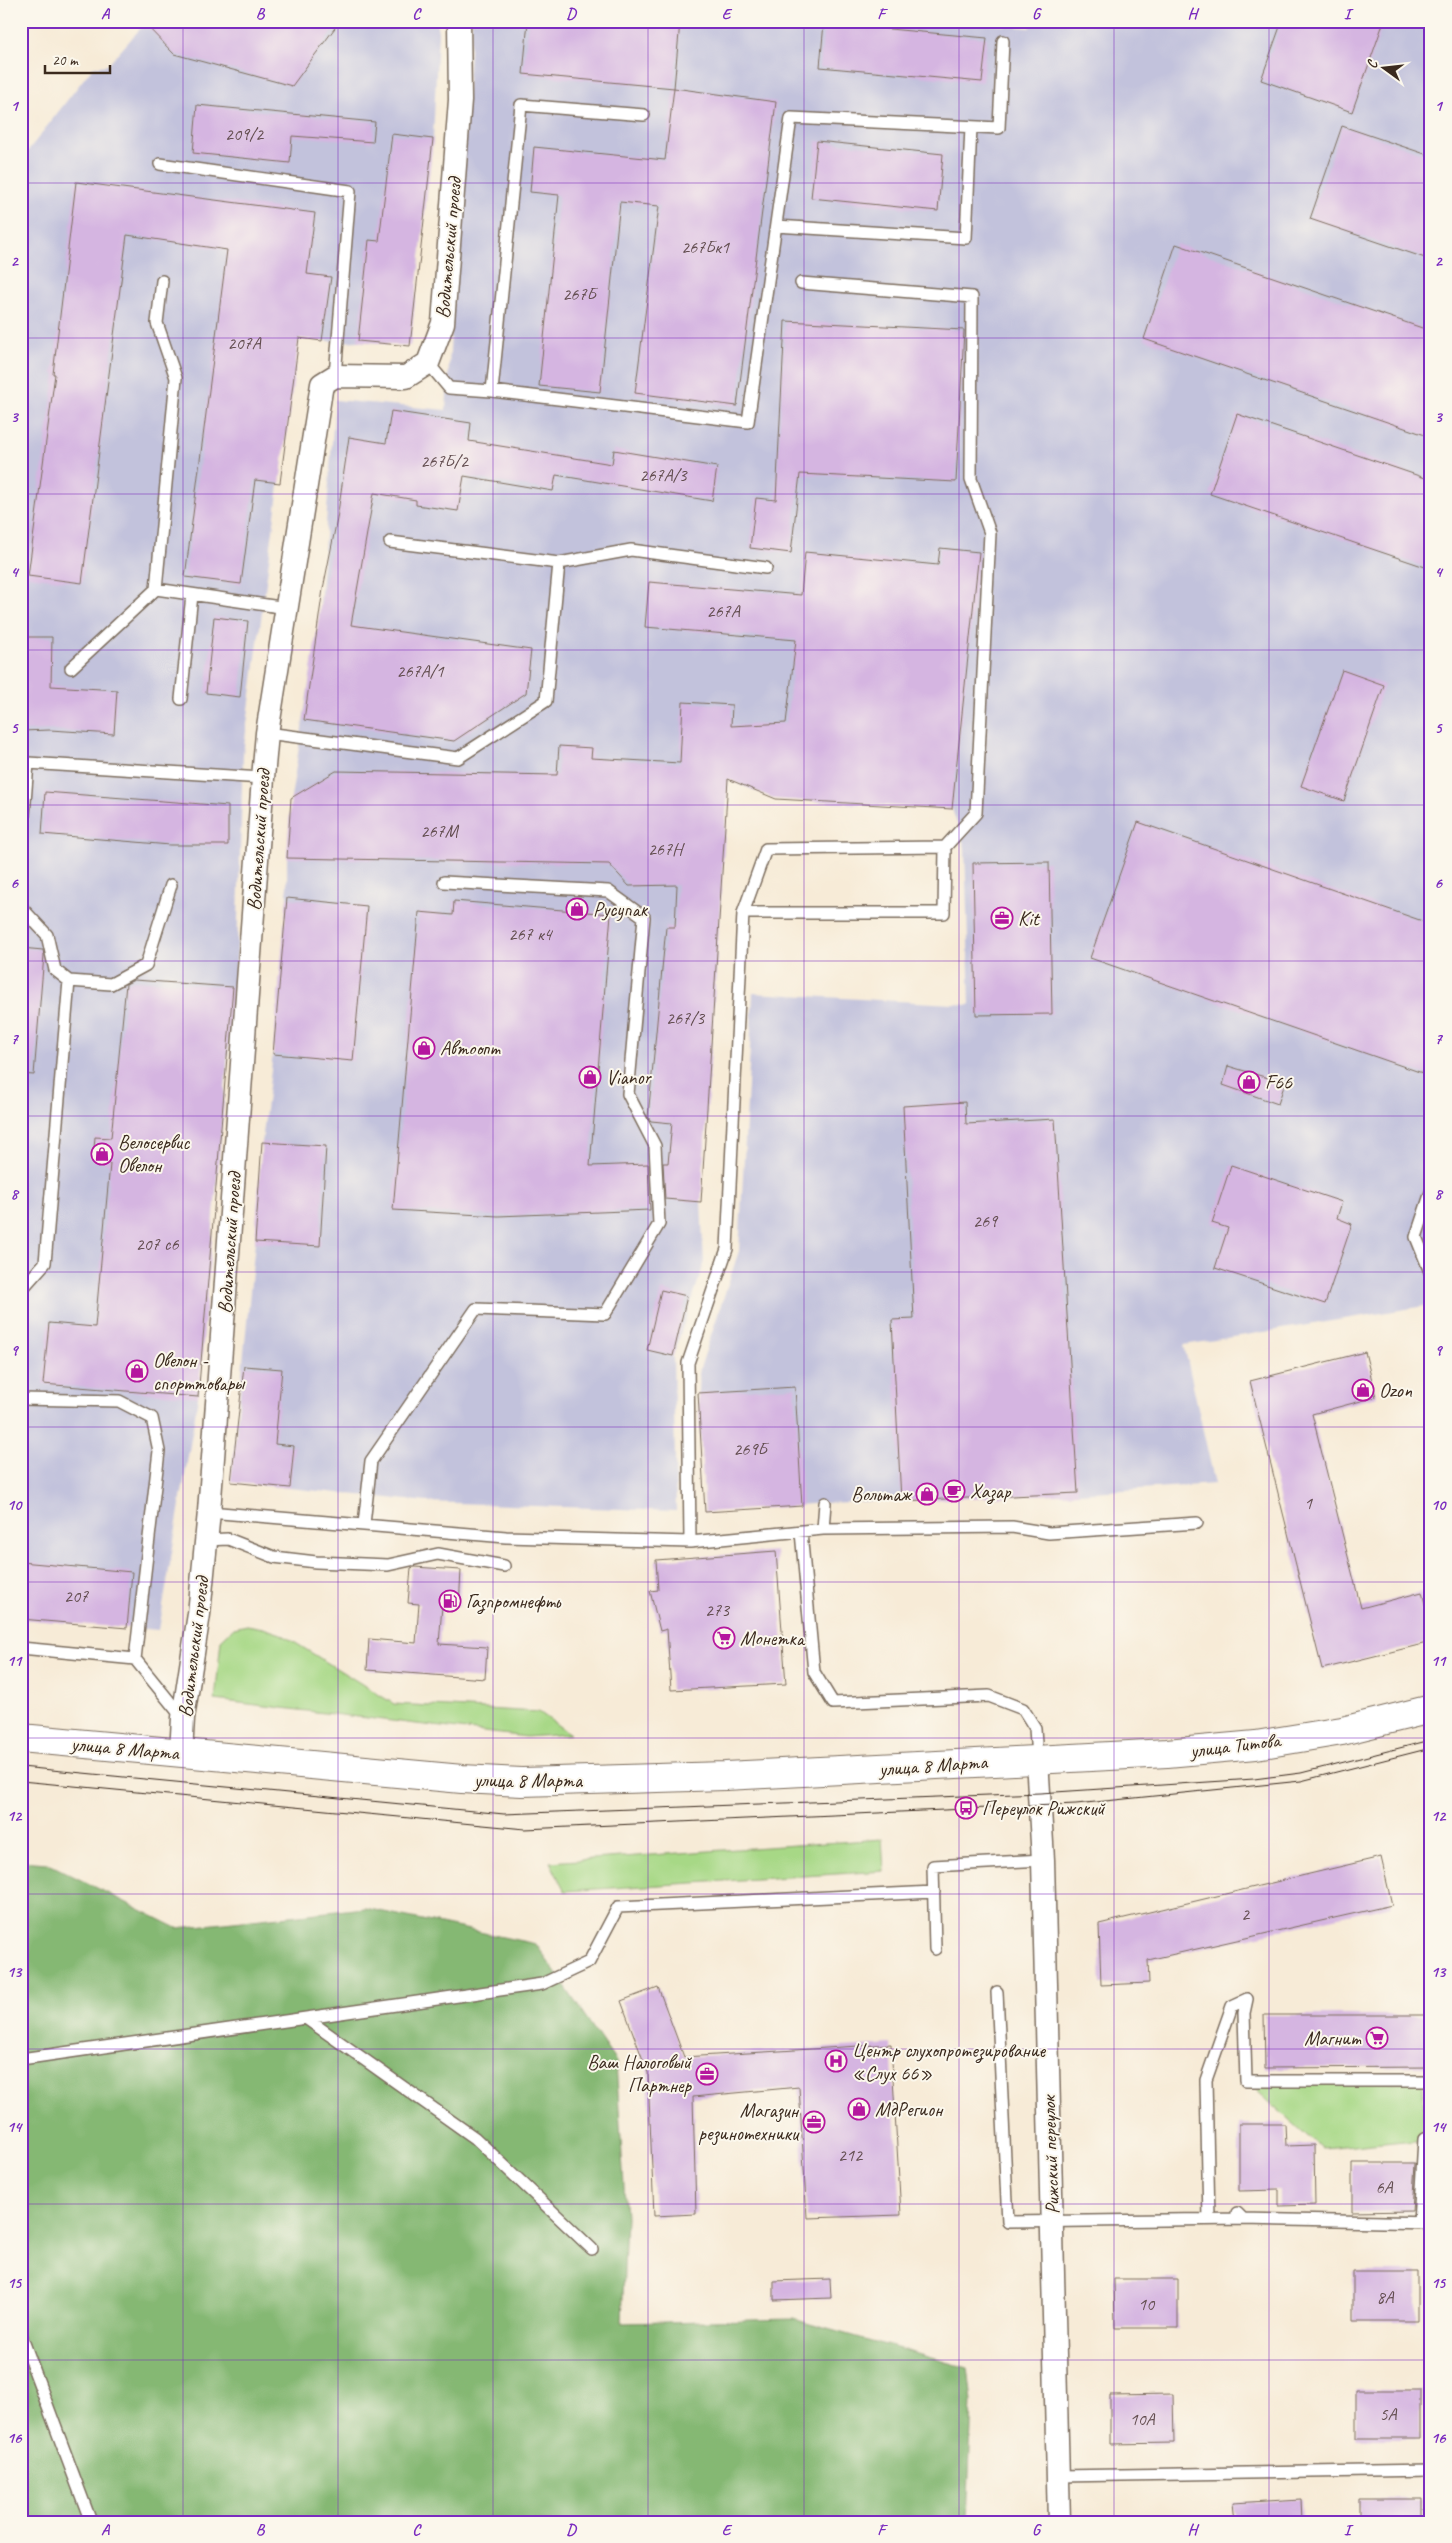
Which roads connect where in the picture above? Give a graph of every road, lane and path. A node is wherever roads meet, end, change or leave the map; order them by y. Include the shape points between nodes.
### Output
1 (459, 21) edge
2 (1003, 41) dead end
3 (644, 115) dead end
4 (971, 127) junction
5 (160, 164) dead end
6 (776, 226) junction
7 (162, 281) dead end
8 (801, 283) dead end
9 (428, 363) junction
10 (334, 376) junction
11 (492, 391) junction
12 (390, 542) dead end
13 (559, 563) junction
14 (766, 568) dead end
15 (156, 589) junction
16 (192, 595) junction
17 (287, 608) junction
18 (71, 668) dead end
19 (181, 699) dead end
20 (267, 733) junction
21 (262, 778) junction
22 (945, 847) junction
23 (21, 854) edge
24 (444, 882) dead end
25 (171, 885) dead end
26 (21, 907) edge
27 (743, 913) junction
28 (68, 981) junction
29 (1431, 1192) edge
30 (1431, 1274) edge
31 (21, 1290) edge
32 (21, 1399) edge
33 (825, 1503) dead end
34 (209, 1512) junction
35 (364, 1524) junction
36 (1197, 1524) dead end
37 (823, 1529) junction
38 (801, 1532) junction
39 (206, 1540) junction
40 (690, 1542) junction
41 (504, 1566) dead end
42 (21, 1648) edge
43 (135, 1659) junction
44 (1431, 1709) edge
45 (183, 1718) junction
46 (21, 1738) edge
47 (181, 1753) junction
48 (1037, 1759) junction
49 (1042, 1860) junction
50 (934, 1892) junction
51 (935, 1949) dead end
52 (997, 1992) dead end
53 (307, 2019) junction
54 (21, 2059) edge
55 (1431, 2081) edge
56 (1424, 2139) dead end
57 (1208, 2219) junction
58 (1053, 2221) junction
59 (1418, 2223) junction
60 (1431, 2223) edge
61 (592, 2249) dead end
62 (21, 2335) edge
63 (1431, 2470) edge
64 (1059, 2476) junction
65 (91, 2522) edge
66 (1059, 2522) edge

1 - 9 street, Водительский проезд via 460,100 443,324
2 - 4 lane via 999,128
3 - 11 lane via 521,105
4 - 6 lane via 791,118
4 - 6 lane via 966,238
5 - 10 lane via 350,191
6 - 11 lane via 748,422
7 - 15 lane via 157,323 176,378
8 - 22 lane via 972,297 971,478 990,533 976,813
9 - 10 street via 406,377
9 - 11 lane via 449,388
10 - 17 street, Водительский проезд via 322,384
12 - 13 lane
13 - 14 lane via 631,550
13 - 20 lane via 546,701 458,758
15 - 16 lane
15 - 18 lane
16 - 17 lane
16 - 19 lane
17 - 20 street, Водительский проезд
20 - 21 street, Водительский проезд
21 - 23 lane via 28,763
21 - 34 street, Водительский проезд
22 - 27 lane via 766,849
22 - 27 lane via 944,913
24 - 35 lane via 608,891 644,917 628,1094 655,1146 659,1224 605,1314 476,1309 371,1461
25 - 28 lane via 146,965 111,984
26 - 28 lane via 47,935 54,970
27 - 40 lane via 727,1249 688,1363
28 - 31 lane via 45,1263
29 - 30 lane via 1416,1237
32 - 43 lane via 119,1402 152,1418 159,1450
33 - 37 lane
34 - 35 lane
34 - 39 street, Водительский проезд
35 - 40 lane via 506,1536
36 - 37 lane via 1049,1534 1012,1527
37 - 38 lane
38 - 40 lane
38 - 48 lane via 814,1672 833,1703 988,1696 1023,1709 1035,1728
39 - 41 lane via 228,1539 274,1557 316,1562 388,1565 438,1554
39 - 45 street, Водительский проезд via 199,1614
42 - 43 lane
43 - 45 lane
44 - 48 main road, улица Титова via 1342,1731 1256,1745
45 - 47 street, Водительский проезд
46 - 47 main road, улица 8 Марта
47 - 48 main road, улица 8 Марта via 522,1782 744,1775
48 - 49 street, Рижский переулок
49 - 50 lane via 933,1866
49 - 58 street, Рижский переулок
50 - 51 lane
50 - 53 lane via 618,1907 589,1962 542,1984
52 - 58 lane via 1008,2222
53 - 54 lane
53 - 61 lane via 475,2138
55 - 57 lane via 1246,2082 1244,2013 1247,1999 1232,2006 1206,2080
56 - 59 lane
57 - 58 lane
57 - 59 lane via 1240,2216
58 - 64 street, Рижский переулок
59 - 60 lane
62 - 65 lane
63 - 64 lane
64 - 66 street, Рижский переулок

